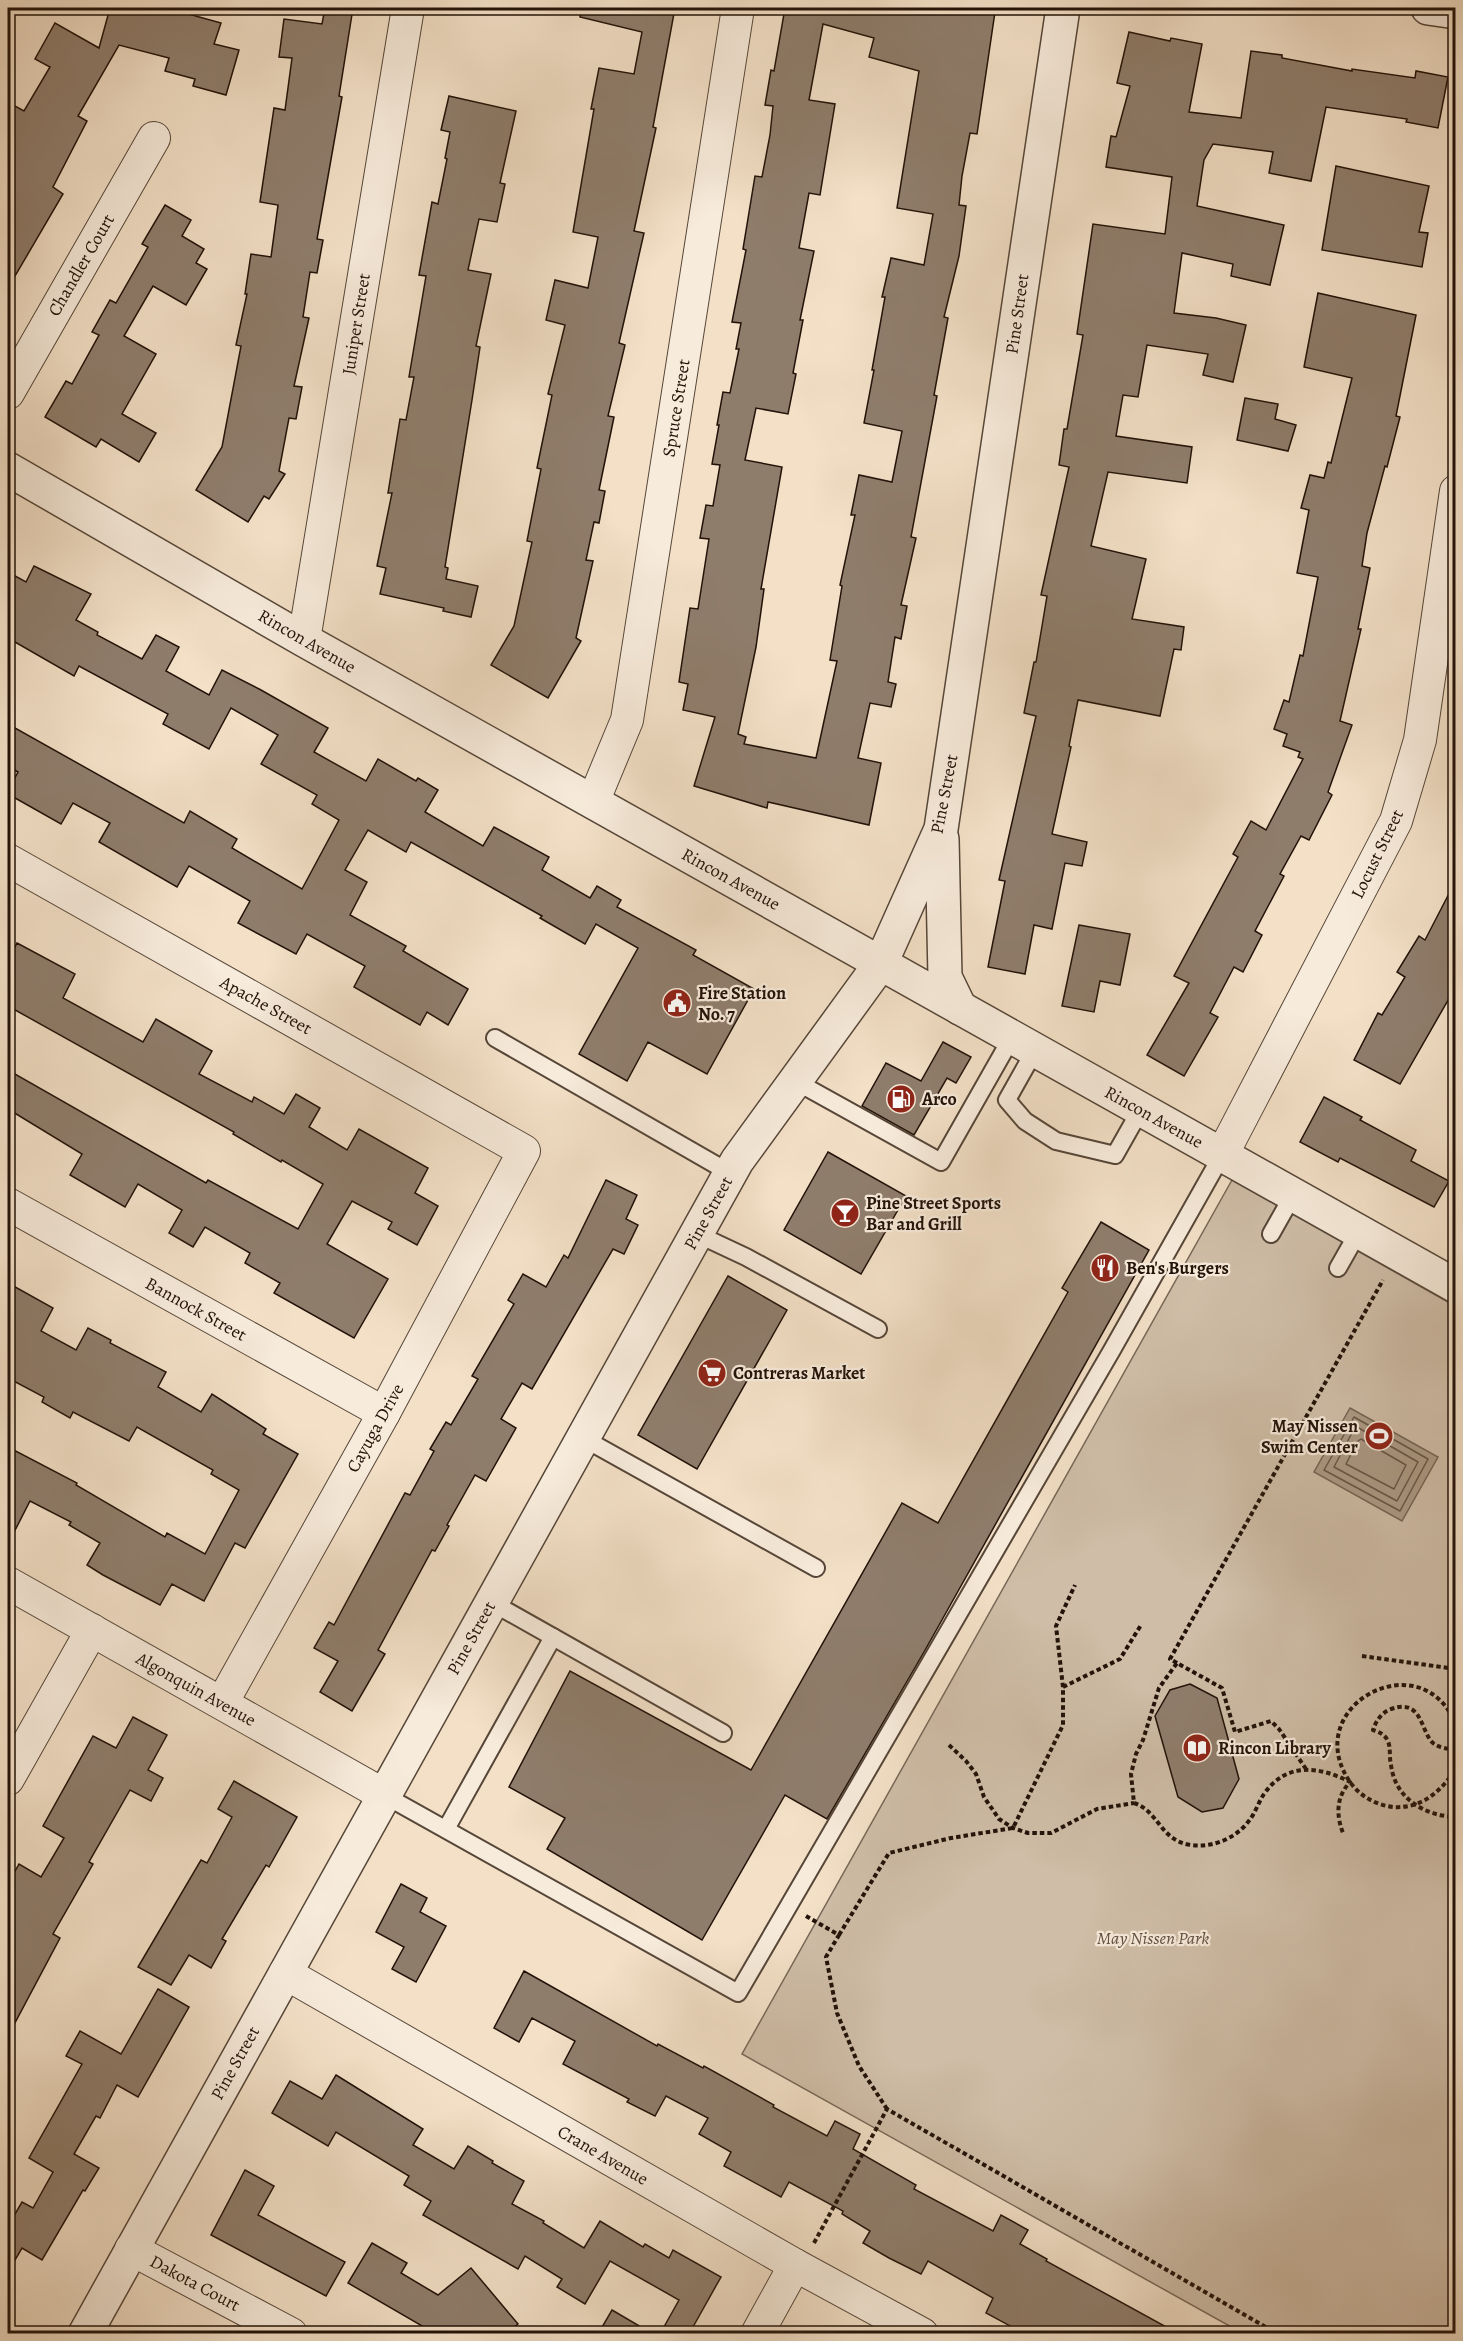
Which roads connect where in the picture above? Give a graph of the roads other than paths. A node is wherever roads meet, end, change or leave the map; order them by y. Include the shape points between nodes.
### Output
1 (408, 8) edge
2 (738, 8) edge
3 (1063, 8) edge
4 (1428, 8) edge
5 (1455, 12) edge
6 (154, 138) dead end
7 (8, 393) edge
8 (8, 469) edge
9 (1455, 491) edge
10 (304, 640) junction
11 (592, 802) junction
12 (941, 829) junction
13 (8, 860) edge
14 (881, 963) junction
15 (960, 1008) junction
16 (495, 1038) dead end
17 (1024, 1044) junction
18 (795, 1081) junction
19 (1141, 1109) junction
20 (524, 1151) joint
21 (1222, 1155) junction
22 (730, 1173) junction
23 (1293, 1195) junction
24 (8, 1204) edge
25 (1359, 1231) junction
26 (697, 1234) junction
27 (1271, 1234) dead end
28 (1338, 1268) dead end
29 (1455, 1286) edge
30 (878, 1329) dead end
31 (384, 1413) junction
32 (582, 1438) junction
33 (816, 1568) dead end
34 (8, 1583) edge
35 (491, 1602) junction
36 (92, 1630) junction
37 (553, 1636) junction
38 (222, 1703) junction
39 (723, 1733) dead end
40 (8, 1779) edge
41 (384, 1795) junction
42 (446, 1829) junction
43 (285, 1973) junction
44 (131, 2249) junction
45 (798, 2267) junction
46 (85, 2334) edge
47 (291, 2334) edge
48 (757, 2334) edge
49 (922, 2334) edge

1 - 10 street, Juniper Street
2 - 11 street, Spruce Street via 627,720
3 - 12 street, Pine Street
4 - 5 street
6 - 7 street, Chandler Court
8 - 10 street, Rincon Avenue
9 - 21 street, Locust Street via 1420,740 1396,822
10 - 11 street, Rincon Avenue
11 - 14 street, Rincon Avenue
12 - 14 street, Pine Street
12 - 15 street via 945,977
13 - 20 street, Apache Street
14 - 15 street, Rincon Avenue
14 - 18 street, Pine Street
15 - 17 street, Rincon Avenue
16 - 22 lane
17 - 18 lane via 941,1162
17 - 19 street, Rincon Avenue
17 - 19 lane via 1007,1100 1025,1121 1056,1141 1115,1155
18 - 22 street, Pine Street
19 - 21 street, Rincon Avenue
20 - 31 street, Cayuga Drive
21 - 23 street, Rincon Avenue
21 - 42 lane via 738,1993
22 - 26 street, Pine Street
23 - 25 street, Rincon Avenue
23 - 27 lane
24 - 31 street, Bannock Street
25 - 28 lane
25 - 29 street, Rincon Avenue
26 - 30 lane
26 - 32 street, Pine Street
31 - 38 street, Cayuga Drive
32 - 33 lane
32 - 35 street, Pine Street
34 - 36 street, Algonquin Avenue
35 - 37 lane
35 - 41 street, Pine Street
36 - 38 street, Algonquin Avenue
36 - 40 street
37 - 39 lane
37 - 42 lane
38 - 41 street, Algonquin Avenue
41 - 42 lane
41 - 43 street, Pine Street
43 - 44 street, Pine Street
43 - 45 street, Crane Avenue
44 - 46 street, Pine Street
44 - 47 street, Dakota Court
45 - 48 street
45 - 49 street, Crane Avenue

